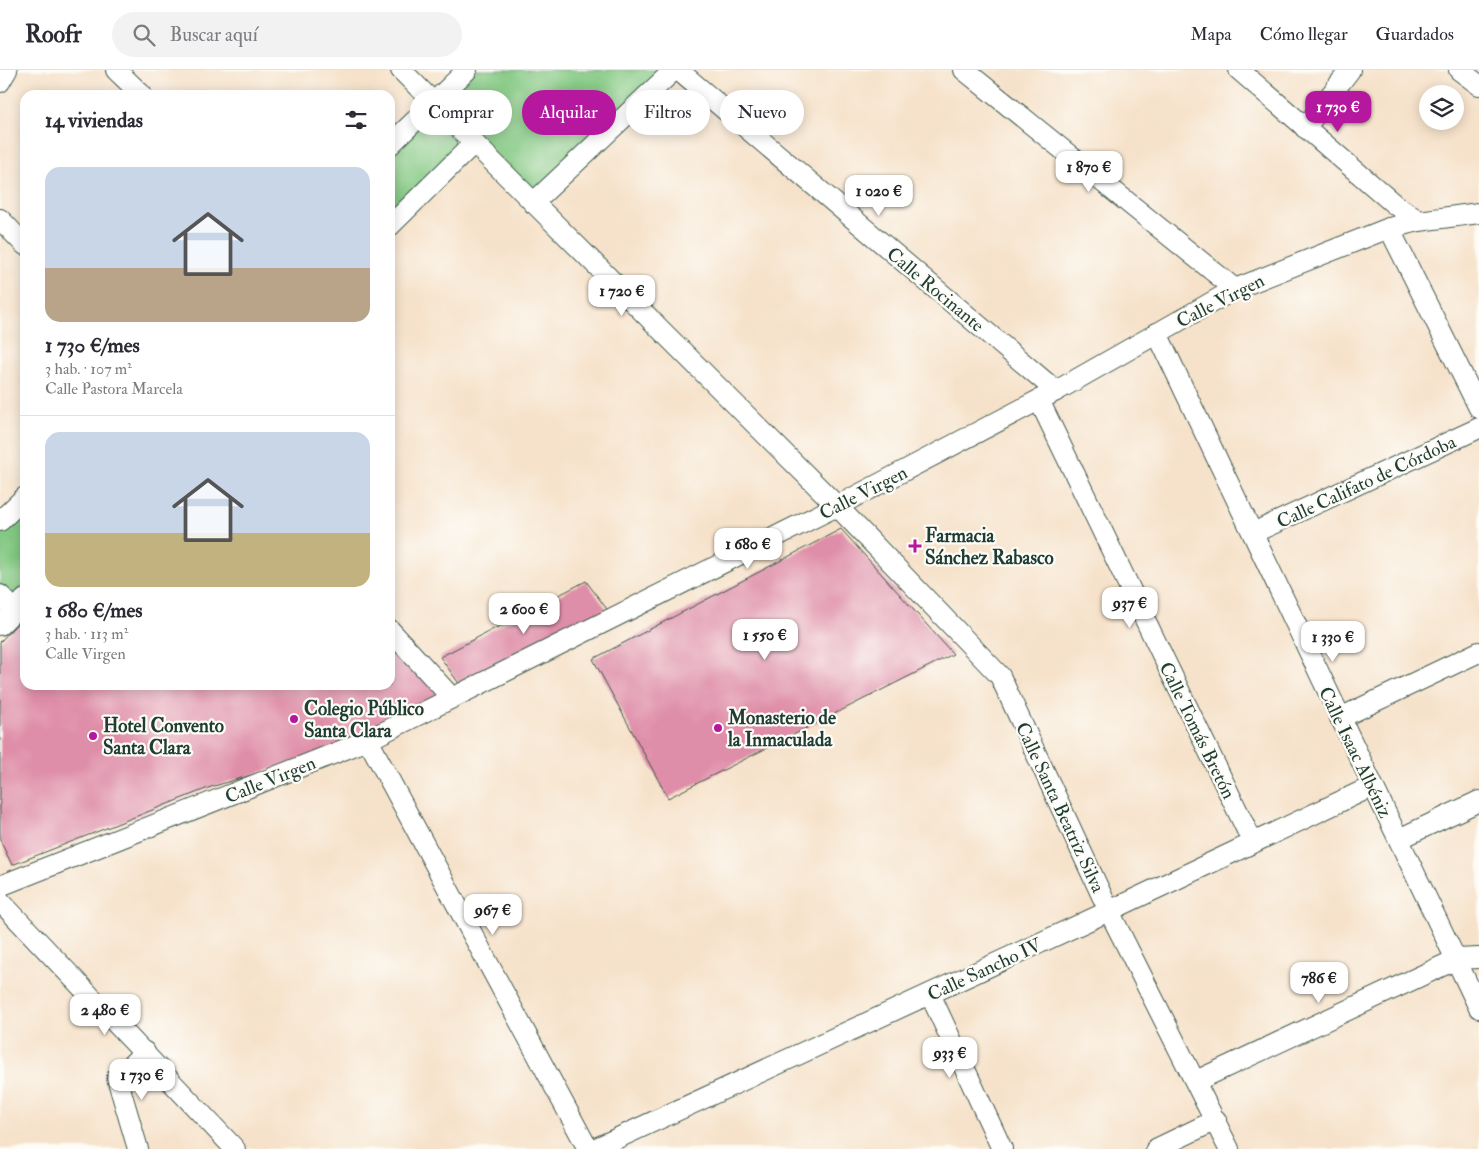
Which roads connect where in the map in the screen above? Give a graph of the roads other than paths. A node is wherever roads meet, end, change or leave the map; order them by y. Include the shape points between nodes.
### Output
1 (7, 70) edge
2 (116, 70) edge
3 (401, 70) edge
4 (467, 70) edge
5 (674, 70) edge
6 (678, 70) edge
7 (964, 70) edge
8 (1239, 70) edge
9 (1350, 70) edge
10 (1459, 70) edge
11 (0, 82) edge
12 (1479, 86) edge
13 (137, 90) edge
14 (422, 90) edge
15 (446, 90) edge
16 (410, 125) edge
17 (1305, 128) junction
18 (466, 135) edge
19 (395, 140) edge
20 (474, 143) junction
21 (533, 203) junction
22 (1479, 214) edge
23 (0, 219) edge
24 (395, 221) edge
25 (1419, 221) junction
26 (1389, 228) junction
27 (20, 240) edge
28 (1235, 289) junction
29 (1157, 332) junction
30 (1048, 396) junction
31 (1479, 408) edge
32 (1479, 428) edge
33 (20, 502) edge
34 (837, 506) junction
35 (0, 521) edge
36 (1253, 533) junction
37 (0, 595) edge
38 (20, 604) edge
39 (0, 625) edge
40 (395, 635) edge
41 (1479, 652) edge
42 (452, 698) junction
43 (1340, 718) junction
44 (368, 740) junction
45 (1373, 786) junction
46 (1479, 801) edge
47 (1399, 839) junction
48 (1253, 843) junction
49 (0, 886) edge
50 (0, 901) edge
51 (1109, 911) junction
52 (1479, 958) edge
53 (1457, 959) junction
54 (930, 994) junction
55 (1479, 1008) edge
56 (145, 1052) junction
57 (1196, 1081) junction
58 (1216, 1120) junction
59 (138, 1149) edge
60 (235, 1149) edge
61 (588, 1149) edge
62 (594, 1149) edge
63 (1002, 1149) edge
64 (1156, 1149) edge
65 (1229, 1149) edge

1 - 11 street
2 - 13 street
3 - 14 street, Calle Santa Beatriz Silva
4 - 15 street
5 - 21 street
6 - 30 street, Calle Rocinante
7 - 28 street
8 - 17 street
9 - 17 street
10 - 12 street
16 - 19 street
17 - 25 street via 1394,204
18 - 20 street, Calle Santa Beatriz Silva
20 - 21 street, Calle Santa Beatriz Silva
20 - 24 street
21 - 34 street, Calle Santa Beatriz Silva
22 - 25 street, Calle Virgen
23 - 27 street
25 - 26 street, Calle Virgen
26 - 28 street, Calle Virgen
26 - 31 street
28 - 29 street, Calle Virgen
29 - 30 street, Calle Virgen
29 - 36 street, Calle Isaac Albéniz
30 - 34 street, Calle Virgen
30 - 48 street, Calle Tomás Bretón
32 - 36 street, Calle Califato de Córdoba
33 - 35 street
34 - 42 street, Calle Virgen
34 - 51 street, Calle Santa Beatriz Silva via 1000,676
36 - 43 street, Calle Isaac Albéniz
37 - 38 street
38 - 39 street
40 - 42 street
41 - 43 street
42 - 44 street, Calle Virgen
43 - 45 street, Calle Isaac Albéniz
44 - 49 street, Calle Virgen
44 - 61 street
45 - 47 street, Calle Isaac Albéniz
45 - 48 street, Calle Sancho IV
46 - 47 street
47 - 53 street, Calle Isaac Albéniz
48 - 51 street, Calle Sancho IV
50 - 56 street
51 - 54 street, Calle Sancho IV
51 - 57 street, Calle Santa Beatriz Silva
52 - 53 street
53 - 55 street, Calle Isaac Albéniz
53 - 57 street
54 - 62 street, Calle Sancho IV
54 - 63 street
56 - 59 street via 117,1078
56 - 60 street
57 - 58 street, Calle Santa Beatriz Silva
58 - 64 street
58 - 65 street, Calle Santa Beatriz Silva

